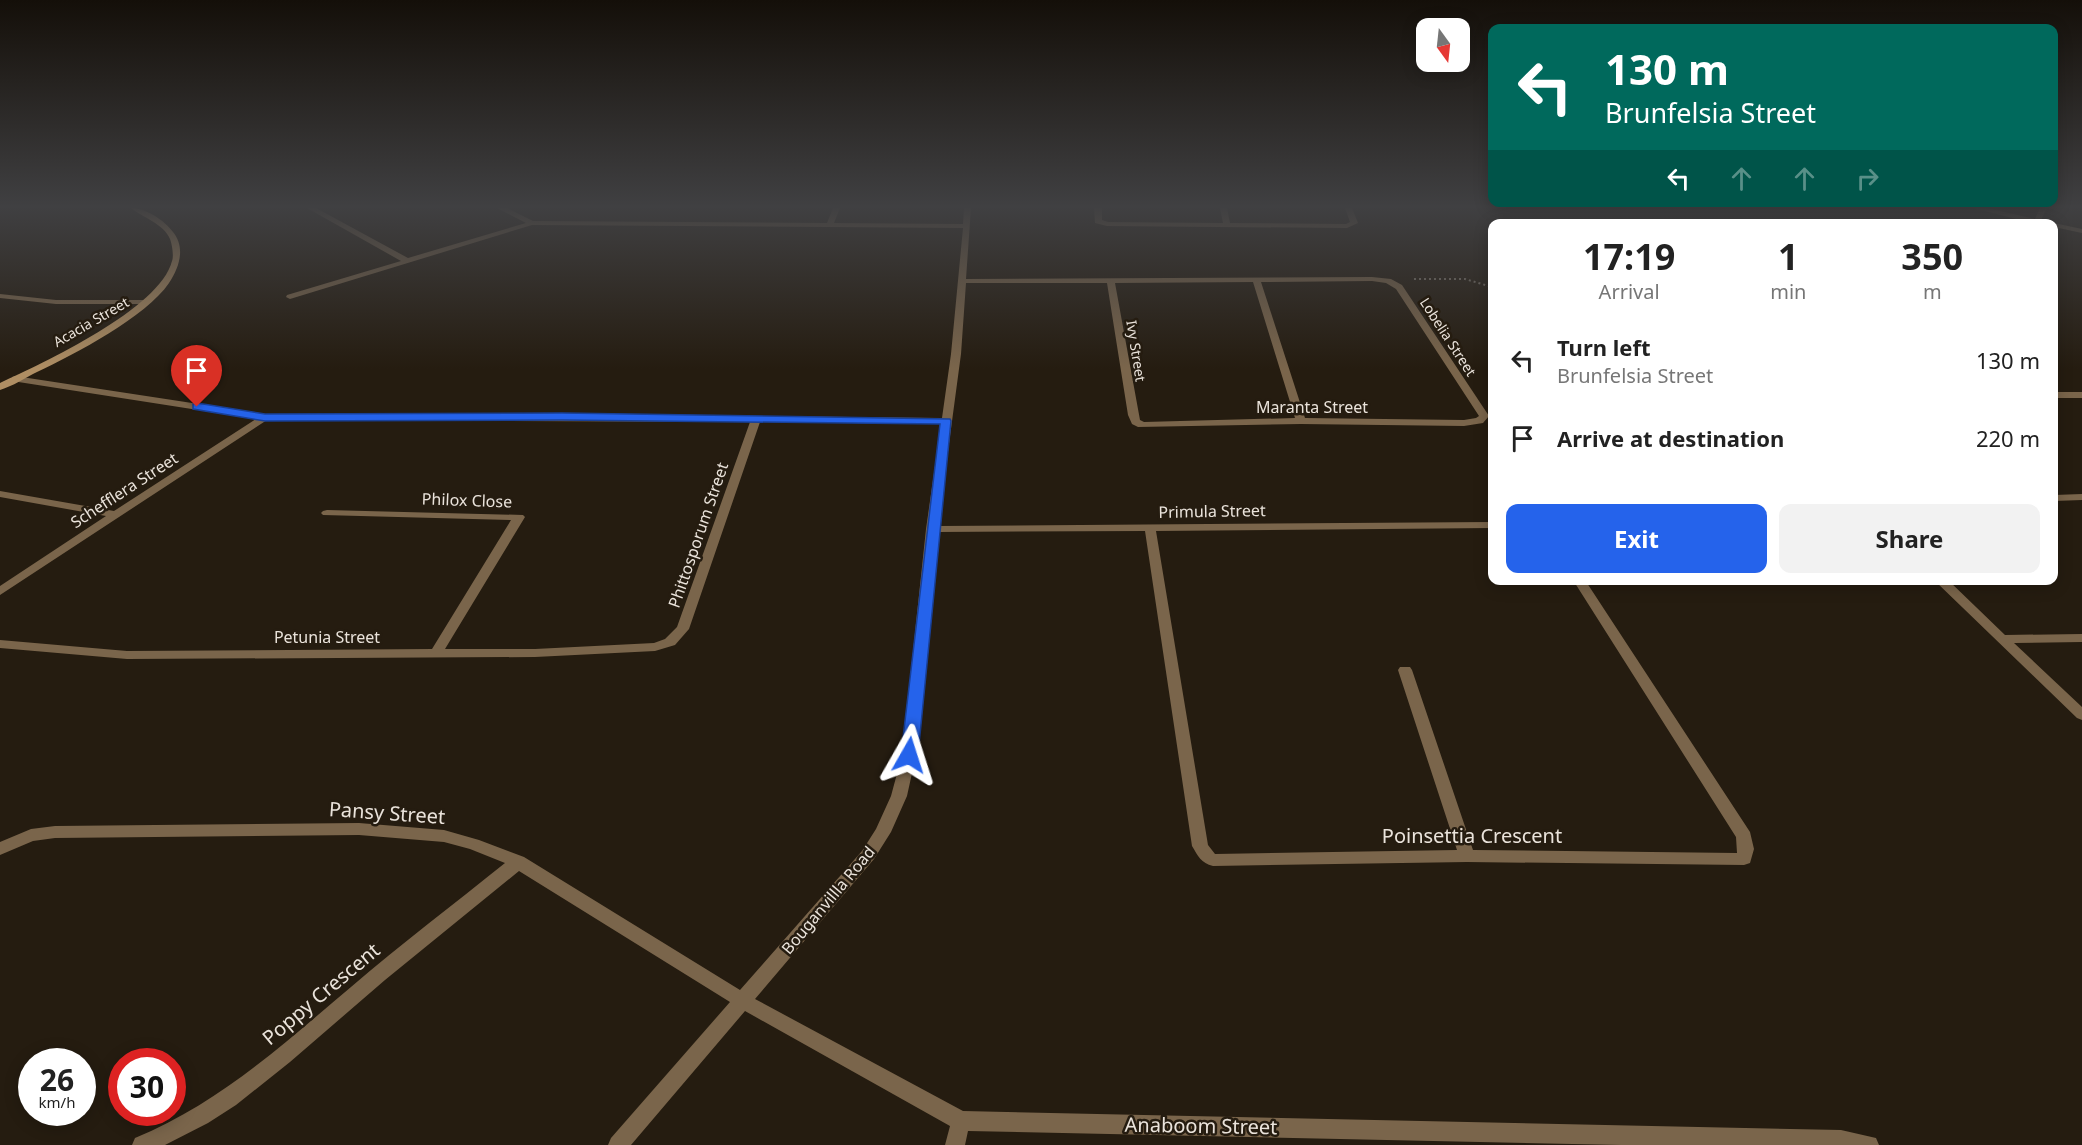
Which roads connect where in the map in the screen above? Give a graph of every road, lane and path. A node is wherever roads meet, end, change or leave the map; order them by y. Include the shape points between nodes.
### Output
1 (174, 261) edge
2 (405, 261) edge
3 (964, 261) edge
4 (1111, 280) junction
5 (1256, 280) junction
6 (1384, 280) junction
7 (963, 281) junction
8 (1488, 286) edge
9 (0, 296) edge
10 (290, 297) dead end
11 (147, 302) junction
12 (15, 379) junction
13 (0, 387) edge
14 (2058, 395) edge
15 (2082, 395) edge
16 (1484, 416) joint
17 (265, 417) junction
18 (756, 420) junction
19 (946, 421) junction
20 (1301, 421) junction
21 (1139, 423) joint
22 (0, 494) edge
23 (2082, 497) edge
24 (2058, 498) edge
25 (327, 513) dead end
26 (117, 515) junction
27 (1488, 525) edge
28 (1150, 528) junction
29 (932, 529) junction
30 (1582, 585) edge
31 (1945, 585) edge
32 (0, 591) edge
33 (2082, 638) edge
34 (2003, 639) junction
35 (0, 644) edge
36 (655, 647) joint
37 (436, 653) junction
38 (1405, 670) dead end
39 (2082, 715) edge
40 (0, 849) edge
41 (1467, 856) junction
42 (518, 862) junction
43 (743, 1001) junction
44 (961, 1121) junction
45 (142, 1145) edge
46 (618, 1145) edge
47 (955, 1145) edge
48 (1869, 1145) edge

1 - 11 street, Acacia Street via 171,272
2 - 10 street
3 - 7 street, Bouganvillla Road
4 - 5 street
4 - 7 street
4 - 21 street, Ivy Street via 1133,416
5 - 6 street
5 - 20 street
6 - 8 path via 1465,279
6 - 16 street, Lobelia Street via 1399,287
7 - 19 street, Bouganvillla Road
9 - 11 street via 56,302
11 - 12 street, Acacia Street via 117,324
12 - 13 street, Acacia Street
12 - 17 street
14 - 15 street
16 - 20 street, Maranta Street via 1479,421 1464,423
17 - 18 street
17 - 26 street, Schefflera Street
18 - 19 street
18 - 36 street, Phittosporum Street via 683,629 670,642
19 - 29 street, Bouganvillla Road
20 - 21 street, Maranta Street
22 - 26 street
23 - 24 street
25 - 37 street, Philox Close via 519,518
26 - 32 street, Schefflera Street
27 - 28 street, Primula Street
28 - 29 street, Primula Street
28 - 41 street, Poinsettia Crescent via 1201,852 1213,860
29 - 43 street, Bouganvillla Road via 909,755 899,796 868,855
30 - 41 street, Poinsettia Crescent via 1744,836 1744,859
31 - 34 street
33 - 34 street
34 - 39 street
35 - 37 street, Petunia Street via 127,655
36 - 37 street, Petunia Street via 535,654
38 - 41 street
40 - 42 street, Pansy Street via 21,838 55,832 359,829 444,836
42 - 43 street, Pansy Street
42 - 45 street, Poppy Crescent via 227,1098 194,1121
43 - 44 street, Anaboom Street
43 - 46 street, Bouganvillla Road
44 - 47 street
44 - 48 street, Anaboom Street via 1841,1140

